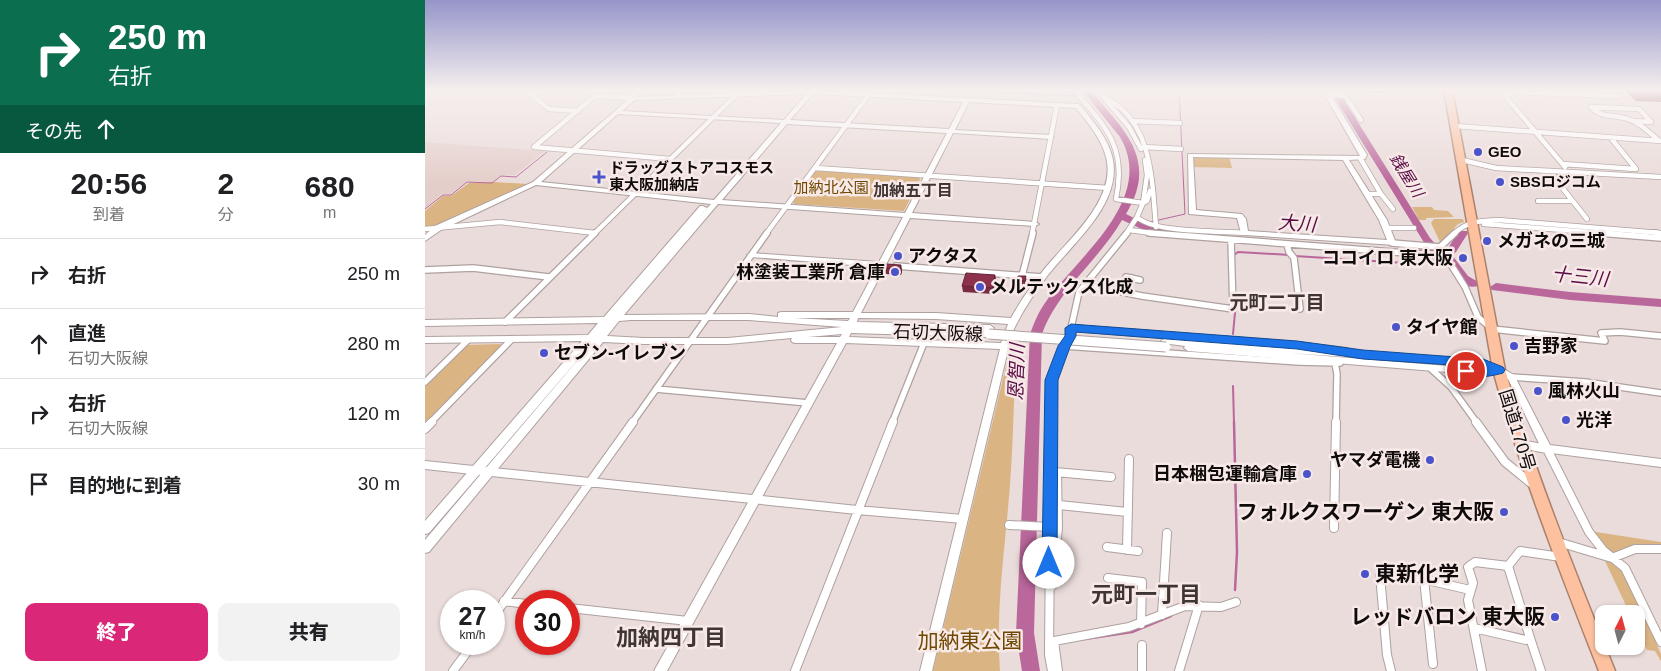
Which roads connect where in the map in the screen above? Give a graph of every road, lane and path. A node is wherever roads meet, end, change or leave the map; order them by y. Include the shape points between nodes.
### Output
1 (565, 121) edge
2 (606, 121) edge
3 (710, 121) edge
4 (770, 121) edge
5 (849, 121) edge
6 (956, 121) edge
7 (1054, 121) edge
8 (1090, 121) edge
9 (1099, 121) edge
10 (1124, 121) edge
11 (1133, 121) edge
12 (1153, 121) edge
13 (1344, 121) edge
14 (1454, 121) edge
15 (1527, 121) edge
16 (1633, 121) edge
17 (1639, 121) edge
18 (1650, 121) edge
19 (782, 122) junction
20 (1180, 123) dead end
21 (846, 126) junction
22 (1455, 126) junction
23 (1535, 131) junction
24 (950, 132) junction
25 (1051, 137) junction
26 (1611, 138) junction
27 (1660, 141) edge
28 (1144, 147) junction
29 (1181, 149) dead end
30 (573, 150) junction
31 (1345, 158) junction
32 (1360, 158) junction
33 (670, 159) junction
34 (1462, 160) junction
35 (1563, 164) junction
36 (815, 168) junction
37 (1636, 169) junction
38 (1549, 172) junction
39 (1570, 173) junction
40 (927, 175) junction
41 (1644, 177) junction
42 (1660, 178) edge
43 (535, 183) junction
44 (1042, 183) junction
45 (1109, 188) junction
46 (1153, 190) junction
47 (635, 193) junction
48 (1367, 194) junction
49 (1381, 194) junction
50 (713, 201) junction
51 (1538, 201) dead end
52 (1572, 201) junction
53 (1143, 203) junction
54 (787, 206) junction
55 (1393, 210) dead end
56 (908, 214) junction
57 (1137, 217) junction
58 (1587, 219) dead end
59 (1399, 220) dead end
60 (1472, 222) junction
61 (1035, 224) junction
62 (1157, 227) junction
63 (438, 228) junction
64 (1386, 228) junction
65 (1404, 228) junction
66 (1414, 228) dead end
67 (425, 229) edge
68 (1129, 230) junction
69 (595, 233) junction
70 (1245, 233) junction
71 (1660, 235) edge
72 (425, 239) edge
73 (1231, 240) junction
74 (1392, 243) junction
75 (1287, 244) junction
76 (1440, 247) junction
77 (751, 255) junction
78 (1446, 257) junction
79 (881, 265) junction
80 (425, 270) edge
81 (1022, 276) junction
82 (549, 277) junction
83 (1042, 278) junction
84 (1140, 280) dead end
85 (1085, 285) junction
86 (1125, 292) junction
87 (1300, 309) dead end
88 (706, 317) junction
89 (616, 319) junction
90 (605, 320) junction
91 (1013, 321) junction
92 (425, 322) edge
93 (505, 322) junction
94 (852, 323) junction
95 (1071, 328) junction
96 (1492, 329) junction
97 (1661, 336) edge
98 (512, 339) junction
99 (589, 339) junction
100 (425, 340) edge
101 (468, 340) junction
102 (600, 340) junction
103 (843, 340) junction
104 (689, 341) junction
105 (728, 341) junction
106 (924, 343) junction
107 (1005, 346) junction
108 (1064, 346) junction
109 (1364, 358) junction
110 (1335, 363) junction
111 (1430, 368) junction
112 (1499, 370) junction
113 (1511, 377) junction
114 (425, 382) edge
115 (656, 389) junction
116 (1661, 393) edge
117 (808, 404) junction
118 (425, 429) edge
119 (1520, 444) junction
120 (1547, 449) junction
121 (1129, 459) dead end
122 (1661, 463) edge
123 (425, 465) edge
124 (475, 471) junction
125 (490, 472) junction
126 (1054, 472) junction
127 (1111, 477) dead end
128 (590, 483) junction
129 (1535, 487) junction
130 (755, 499) junction
131 (1059, 505) junction
132 (857, 510) junction
133 (1127, 512) junction
134 (963, 519) junction
135 (1009, 525) dead end
136 (1050, 527) junction
137 (1334, 528) dead end
138 (425, 529) edge
139 (1167, 533) dead end
140 (1556, 542) junction
141 (1107, 547) dead end
142 (425, 548) edge
143 (1661, 549) edge
144 (1127, 550) junction
145 (1138, 551) dead end
146 (1562, 557) junction
147 (1612, 558) junction
148 (1508, 566) junction
149 (1108, 578) dead end
150 (1424, 579) junction
151 (1470, 590) junction
152 (505, 600) edge
153 (1049, 600) junction
154 (1236, 602) dead end
155 (1199, 605) junction
156 (580, 609) edge
157 (1162, 615) junction
158 (688, 621) junction
159 (1141, 624) junction
160 (1474, 628) junction
161 (1530, 638) junction
162 (1052, 641) junction
163 (1661, 642) edge
164 (1142, 645) dead end
165 (465, 655) edge
166 (1433, 664) dead end
167 (453, 671) edge
168 (660, 671) edge
169 (795, 671) edge
170 (926, 671) edge
171 (1051, 671) edge
172 (1058, 671) edge
173 (1142, 671) edge
174 (1179, 671) edge
175 (1391, 671) edge
176 (1482, 671) edge
177 (1541, 671) edge
178 (1607, 671) edge

1 - 30 street via 534,147
2 - 30 street
3 - 33 street
4 - 19 street
5 - 21 street
6 - 24 street
7 - 25 street
8 - 45 street via 1105,144 1110,162
9 - 53 street via 1117,147 1121,174 1116,199
10 - 53 street via 1140,145 1147,175
11 - 28 street
12 - 20 street
13 - 32 street via 1365,155
14 - 22 highway, 国道170号
15 - 23 street
16 - 27 street
17 - 18 street
19 - 21 street
19 - 50 street
21 - 24 street
21 - 36 street
22 - 23 street
22 - 34 highway, 国道170号
23 - 26 street
23 - 35 street
24 - 25 street
24 - 40 street
25 - 44 street
26 - 27 street
26 - 37 street
28 - 29 street
28 - 46 street via 1151,167
30 - 33 street
30 - 43 street
31 - 32 street
31 - 48 street
31 - 70 street via 1190,155 1192,212 1239,216
32 - 49 street
33 - 47 street
34 - 38 street via 1496,168
34 - 60 highway, 国道170号
35 - 37 street
35 - 39 street
36 - 40 street
36 - 54 street
37 - 41 street
38 - 39 street
38 - 52 street
39 - 41 street
40 - 44 street
40 - 56 street
41 - 42 street
43 - 47 street
43 - 63 street
44 - 45 street
44 - 61 street
45 - 83 street via 1095,215
46 - 53 street
46 - 62 street
47 - 50 street
47 - 69 street
48 - 49 street
48 - 64 street
49 - 55 street
50 - 54 street
50 - 89 street
50 - 90 street
51 - 52 street
52 - 58 street
53 - 57 street
54 - 56 street
54 - 77 street
56 - 61 street
56 - 79 street
57 - 62 street via 1141,222
57 - 68 street
59 - 65 street
60 - 71 street via 1501,227
60 - 76 street via 1460,227
60 - 96 highway, 国道170号
61 - 81 street
62 - 70 street
63 - 67 street
63 - 69 street via 501,222
63 - 72 street
64 - 65 street
64 - 74 street
65 - 66 street
68 - 73 street
68 - 85 street
69 - 82 street
70 - 74 street
73 - 75 street
73 - 86 street via 1233,309
74 - 76 street
75 - 78 street
75 - 87 street via 1292,256
76 - 78 street
77 - 79 street
77 - 88 street
78 - 96 street via 1465,287 1478,317
79 - 81 street
79 - 94 street
80 - 82 street via 473,268
81 - 83 street
82 - 93 street
83 - 91 street
84 - 86 street via 1129,278
85 - 86 street
85 - 95 street via 1079,292
88 - 89 street, 石切大阪線
88 - 94 street, 石切大阪線
88 - 104 street
89 - 90 street, 石切大阪線
89 - 102 street
90 - 93 street, 石切大阪線
90 - 99 street
91 - 94 street via 936,316
91 - 107 street
92 - 93 street, 石切大阪線
94 - 103 street
94 - 105 street, 石切大阪線
94 - 109 street, 石切大阪線, bridge
95 - 108 street via 1071,336
95 - 109 street via 1297,345
96 - 97 street via 1605,341 1601,333
96 - 112 highway, 国道170号
98 - 99 street, 石切大阪線
98 - 101 street, 石切大阪線
98 - 118 street
99 - 102 street, 石切大阪線
99 - 124 street
100 - 101 street, 石切大阪線
101 - 114 street
102 - 104 street, 石切大阪線
102 - 125 street
103 - 105 street
103 - 106 street
103 - 117 street
104 - 105 street, 石切大阪線
104 - 115 street
106 - 107 street
106 - 132 street
107 - 134 street
108 - 110 street
108 - 126 street via 1051,380
109 - 110 street
109 - 111 street, 石切大阪線
109 - 112 street, 石切大阪線 via 1483,363
110 - 137 street
111 - 112 street, 石切大阪線
111 - 129 street via 1451,387 1505,462
112 - 113 street
112 - 119 highway, 国道170号
113 - 116 street via 1585,382
113 - 120 street
115 - 117 street
115 - 128 street
117 - 130 street
119 - 120 street
119 - 129 highway, 国道170号
120 - 122 street
120 - 147 street via 1589,532
121 - 133 street
123 - 124 street
124 - 125 street
124 - 138 street
125 - 128 street
125 - 142 street
126 - 127 street
126 - 131 street
126 - 136 street
128 - 130 street
128 - 152 street
129 - 140 highway, 国道170号
130 - 132 street
130 - 158 street
131 - 133 street
131 - 153 street
132 - 134 street
132 - 169 street
133 - 144 street
134 - 170 street
135 - 136 street
136 - 153 street
139 - 157 street
140 - 146 highway, 国道170号
140 - 147 street
141 - 144 street
143 - 147 street via 1625,551
144 - 145 street
146 - 148 street via 1520,551
146 - 178 highway, 国道170号
147 - 163 street via 1625,568
148 - 151 street via 1475,562 1468,567 1473,583
148 - 161 street
149 - 159 street via 1142,582
150 - 151 street
150 - 166 street
150 - 175 street via 1385,570 1381,575
151 - 160 street via 1468,600
153 - 162 street
154 - 155 street via 1223,606
155 - 157 street via 1189,605
155 - 174 street
156 - 158 street
157 - 159 street
158 - 168 street
159 - 162 street
160 - 161 street via 1525,640
160 - 176 street
161 - 177 street
162 - 171 street
162 - 172 street
164 - 173 street
165 - 167 street

